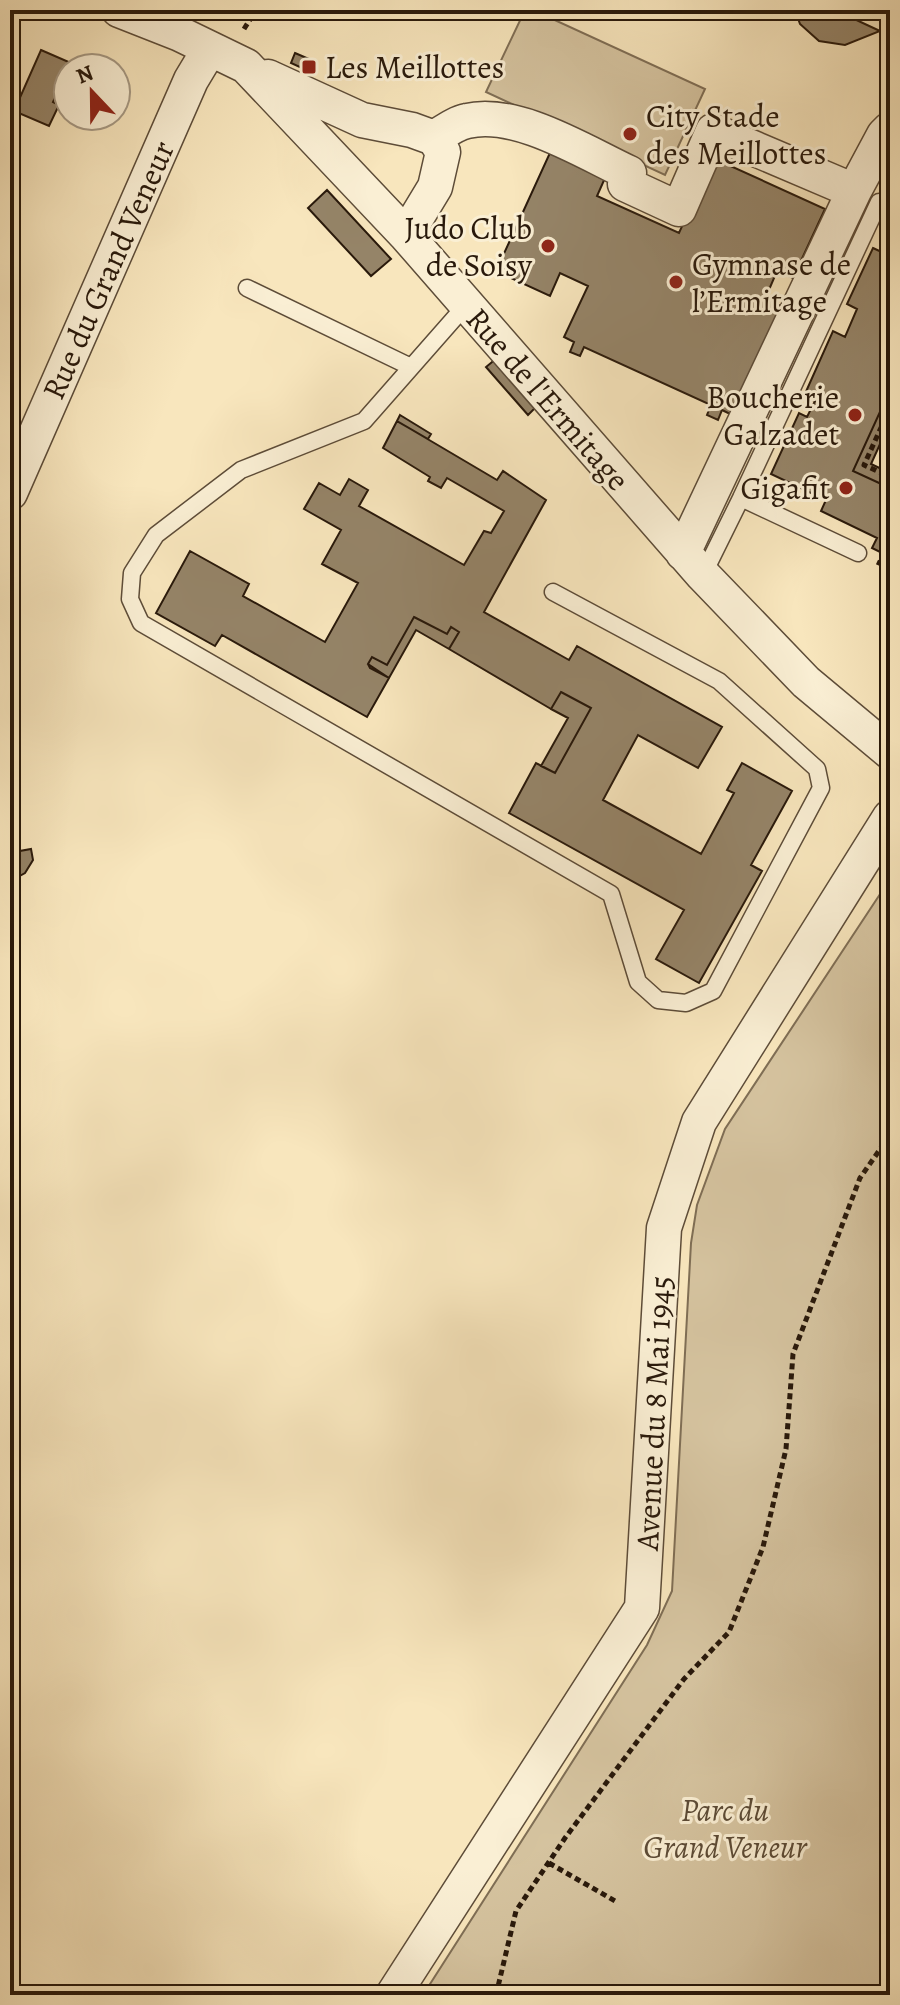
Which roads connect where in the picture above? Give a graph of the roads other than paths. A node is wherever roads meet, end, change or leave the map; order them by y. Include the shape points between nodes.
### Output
1 (119, 10) edge
2 (209, 50) junction
3 (246, 66) junction
4 (890, 129) edge
5 (434, 138) junction
6 (854, 191) junction
7 (890, 208) edge
8 (406, 235) junction
9 (247, 288) dead end
10 (466, 305) junction
11 (411, 367) junction
12 (10, 493) edge
13 (741, 498) junction
14 (858, 553) dead end
15 (693, 564) junction
16 (553, 592) dead end
17 (890, 752) edge
18 (890, 817) edge
19 (393, 1995) edge

1 - 2 street, Rue de l'Ermitage
2 - 3 street, Rue de l'Ermitage
2 - 12 street, Rue du Grand Veneur via 191,80
3 - 5 street via 362,120
3 - 8 street, Rue de l'Ermitage
4 - 6 street
5 - 6 street via 465,121 499,118 524,125 629,173 625,184 679,209 713,131
5 - 8 street via 443,152 435,187
6 - 15 street
7 - 13 lane via 879,202
8 - 10 street, Rue de l'Ermitage
9 - 11 lane
10 - 11 lane
10 - 15 street, Rue de l'Ermitage
11 - 16 lane via 364,421 241,470 156,535 132,573 130,599 141,623 611,894 638,982 658,1000 686,1003 713,991 821,788 817,769 719,681
13 - 14 lane
13 - 15 lane
15 - 17 street, Rue de l'Ermitage via 806,682
18 - 19 street, Avenue du 8 Mai 1945 via 699,1122 664,1228 642,1608

